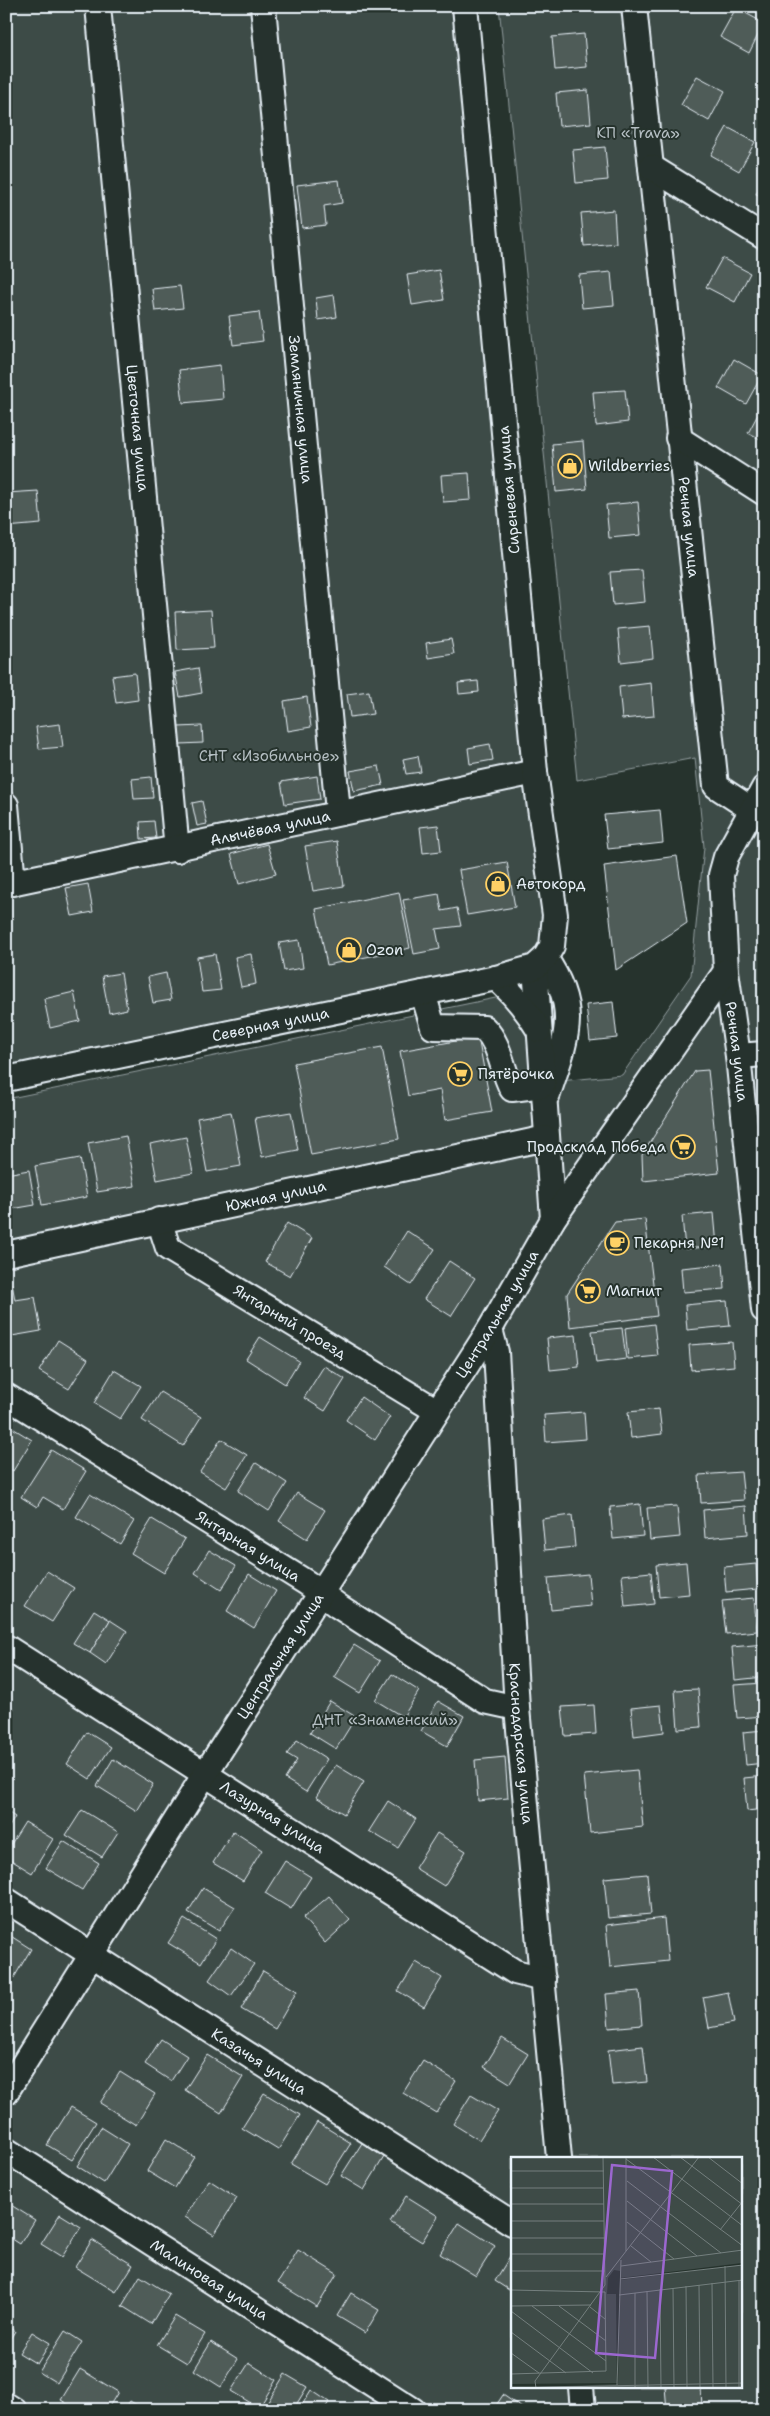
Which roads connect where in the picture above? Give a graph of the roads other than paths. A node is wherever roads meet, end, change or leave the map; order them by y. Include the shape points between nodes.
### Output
1 (98, 6) edge
2 (263, 6) edge
3 (465, 6) edge
4 (634, 6) edge
5 (651, 167) junction
6 (764, 237) edge
7 (678, 438) junction
8 (764, 493) edge
9 (535, 772) junction
10 (764, 788) edge
11 (6, 805) edge
12 (757, 808) edge
13 (338, 812) junction
14 (177, 850) junction
15 (10, 884) edge
16 (540, 962) junction
17 (726, 971) junction
18 (496, 978) junction
19 (423, 993) junction
20 (539, 1030) junction
21 (764, 1054) edge
22 (738, 1056) junction
23 (6, 1080) edge
24 (544, 1095) junction
25 (546, 1138) junction
26 (553, 1219) junction
27 (158, 1220) junction
28 (6, 1254) edge
29 (761, 1268) edge
30 (764, 1310) edge
31 (490, 1329) junction
32 (6, 1396) edge
33 (437, 1411) junction
34 (320, 1594) junction
35 (6, 1647) edge
36 (517, 1708) junction
37 (205, 1774) junction
38 (6, 1900) edge
39 (93, 1955) junction
40 (543, 1979) junction
41 (6, 2092) edge
42 (6, 2150) edge
43 (559, 2157) edge
44 (511, 2222) edge
45 (581, 2388) edge
46 (6, 2405) edge
47 (14, 2410) edge
48 (412, 2410) edge
49 (583, 2410) edge

1 - 14 street, Цветочная улица
2 - 13 street, Земляничная улица
3 - 9 street, Сиреневая улица
4 - 5 street, Речная улица
5 - 6 street
5 - 7 street, Речная улица
7 - 8 street
7 - 12 street, Речная улица via 716,786
9 - 13 street, Алычёвая улица
9 - 16 street, Сиреневая улица via 555,914 552,946
10 - 12 street, Речная улица
11 - 15 street
12 - 17 street, Речная улица via 726,857 721,875
13 - 14 street, Алычёвая улица
14 - 15 street, Алычёвая улица
16 - 18 street, Северная улица
16 - 20 street
16 - 24 street via 558,976 566,999 567,1023 562,1051
17 - 22 street, Речная улица
17 - 26 street, Центральная улица
18 - 19 street, Северная улица
18 - 20 street via 530,1014
19 - 23 street, Северная улица
19 - 24 street via 433,1027 484,1028 492,1036 504,1075 512,1089
20 - 24 street
21 - 22 street
22 - 29 street, Речная улица
24 - 25 street
25 - 26 street
25 - 27 street, Южная улица
26 - 31 street, Центральная улица
27 - 28 street, Южная улица
27 - 33 street, Янтарный проезд via 168,1248
29 - 30 street, Речная улица
31 - 33 street, Центральная улица
31 - 36 street, Краснодарская улица via 496,1352
32 - 34 street, Янтарная улица
33 - 34 street, Центральная улица
34 - 36 street, Янтарная улица via 485,1701
34 - 37 street, Центральная улица
35 - 37 street, Лазурная улица
36 - 40 street, Краснодарская улица
37 - 39 street, Центральная улица
37 - 40 street, Лазурная улица via 515,1972
38 - 39 street, Казачья улица
39 - 41 street, Центральная улица
39 - 44 street, Казачья улица
40 - 43 street, Краснодарская улица
42 - 48 street, Малиновая улица
45 - 49 street
46 - 47 street

